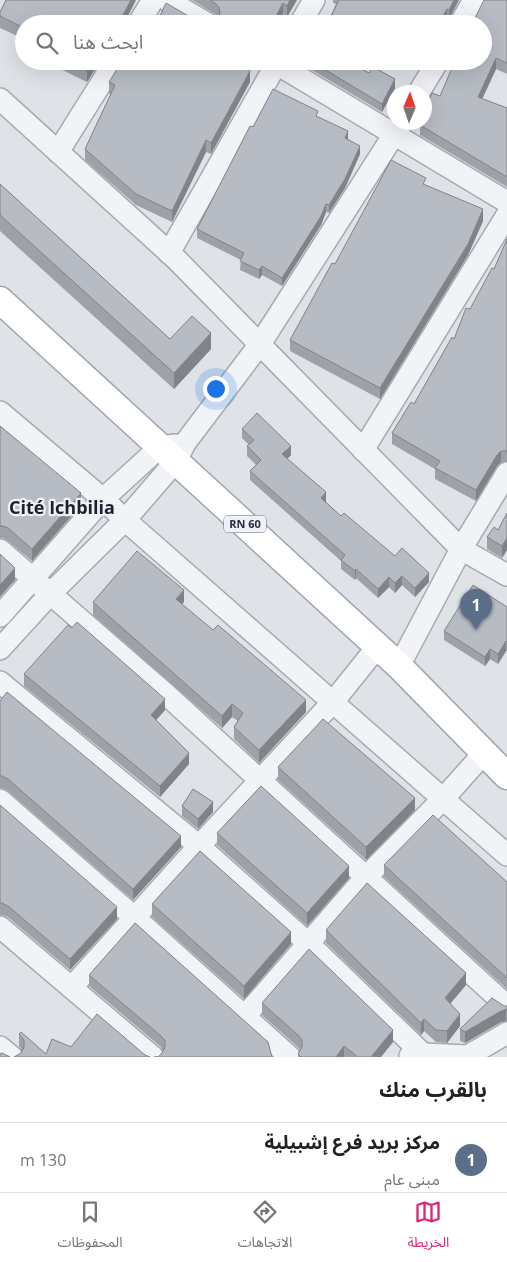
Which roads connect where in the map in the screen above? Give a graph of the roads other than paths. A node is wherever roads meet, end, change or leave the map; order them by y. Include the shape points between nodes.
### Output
1 (153, 0) edge
2 (167, 0) edge
3 (314, 0) edge
4 (474, 0) edge
5 (144, 15) edge
6 (193, 15) edge
7 (305, 15) edge
8 (465, 15) edge
9 (109, 70) edge
10 (271, 70) edge
11 (290, 70) edge
12 (433, 70) edge
13 (424, 85) edge
14 (0, 99) edge
15 (387, 122) edge
16 (397, 130) edge
17 (401, 130) edge
18 (58, 152) junction
19 (507, 202) edge
20 (507, 215) edge
21 (169, 252) junction
22 (0, 300) edge
23 (260, 344) junction
24 (0, 412) edge
25 (363, 450) junction
26 (174, 451) junction
27 (507, 473) edge
28 (103, 499) junction
29 (124, 520) junction
30 (461, 549) junction
31 (0, 550) edge
32 (507, 575) edge
33 (33, 577) junction
34 (51, 593) junction
35 (0, 616) edge
36 (378, 646) junction
37 (0, 649) edge
38 (399, 666) junction
39 (0, 682) edge
40 (333, 702) junction
41 (485, 752) junction
42 (507, 771) edge
43 (507, 776) edge
44 (260, 780) junction
45 (443, 799) junction
46 (0, 800) edge
47 (199, 846) junction
48 (507, 854) edge
49 (366, 877) junction
50 (136, 918) junction
51 (0, 927) edge
52 (309, 944) junction
53 (72, 987) junction
54 (507, 1006) edge
55 (245, 1016) junction
56 (507, 1033) edge
57 (0, 1047) edge
58 (417, 1056) edge
59 (12, 1057) edge
60 (153, 1057) edge
61 (290, 1057) edge
62 (466, 1057) edge

1 - 5 street
2 - 6 street
3 - 7 street
4 - 8 street
9 - 18 street
10 - 21 street
11 - 15 street
12 - 13 street
14 - 18 street
16 - 23 street
17 - 19 street
18 - 21 street
20 - 25 street
21 - 23 street
22 - 26 main road, RN 60
23 - 25 street
23 - 26 street
24 - 28 street
25 - 30 street
26 - 28 street
26 - 29 street
26 - 36 main road, RN 60
27 - 30 street
28 - 29 street
28 - 33 street
29 - 34 street
29 - 40 street
30 - 32 street
30 - 38 street
31 - 33 street
33 - 34 street
33 - 35 street
34 - 37 street
34 - 44 street
36 - 38 main road, RN 60
36 - 40 street
38 - 41 main road, RN 60
39 - 47 street
40 - 44 street
40 - 45 street
41 - 42 main road, RN 60
41 - 43 main road, RN 60
41 - 45 street
44 - 47 street
44 - 49 street
45 - 48 street
45 - 49 street
46 - 50 street
47 - 50 street
47 - 52 street
49 - 52 street
49 - 54 street
50 - 53 street
50 - 55 street
51 - 53 street
52 - 55 street
52 - 58 street
53 - 60 street
55 - 61 street
56 - 62 street
57 - 59 street
58 - 62 street

